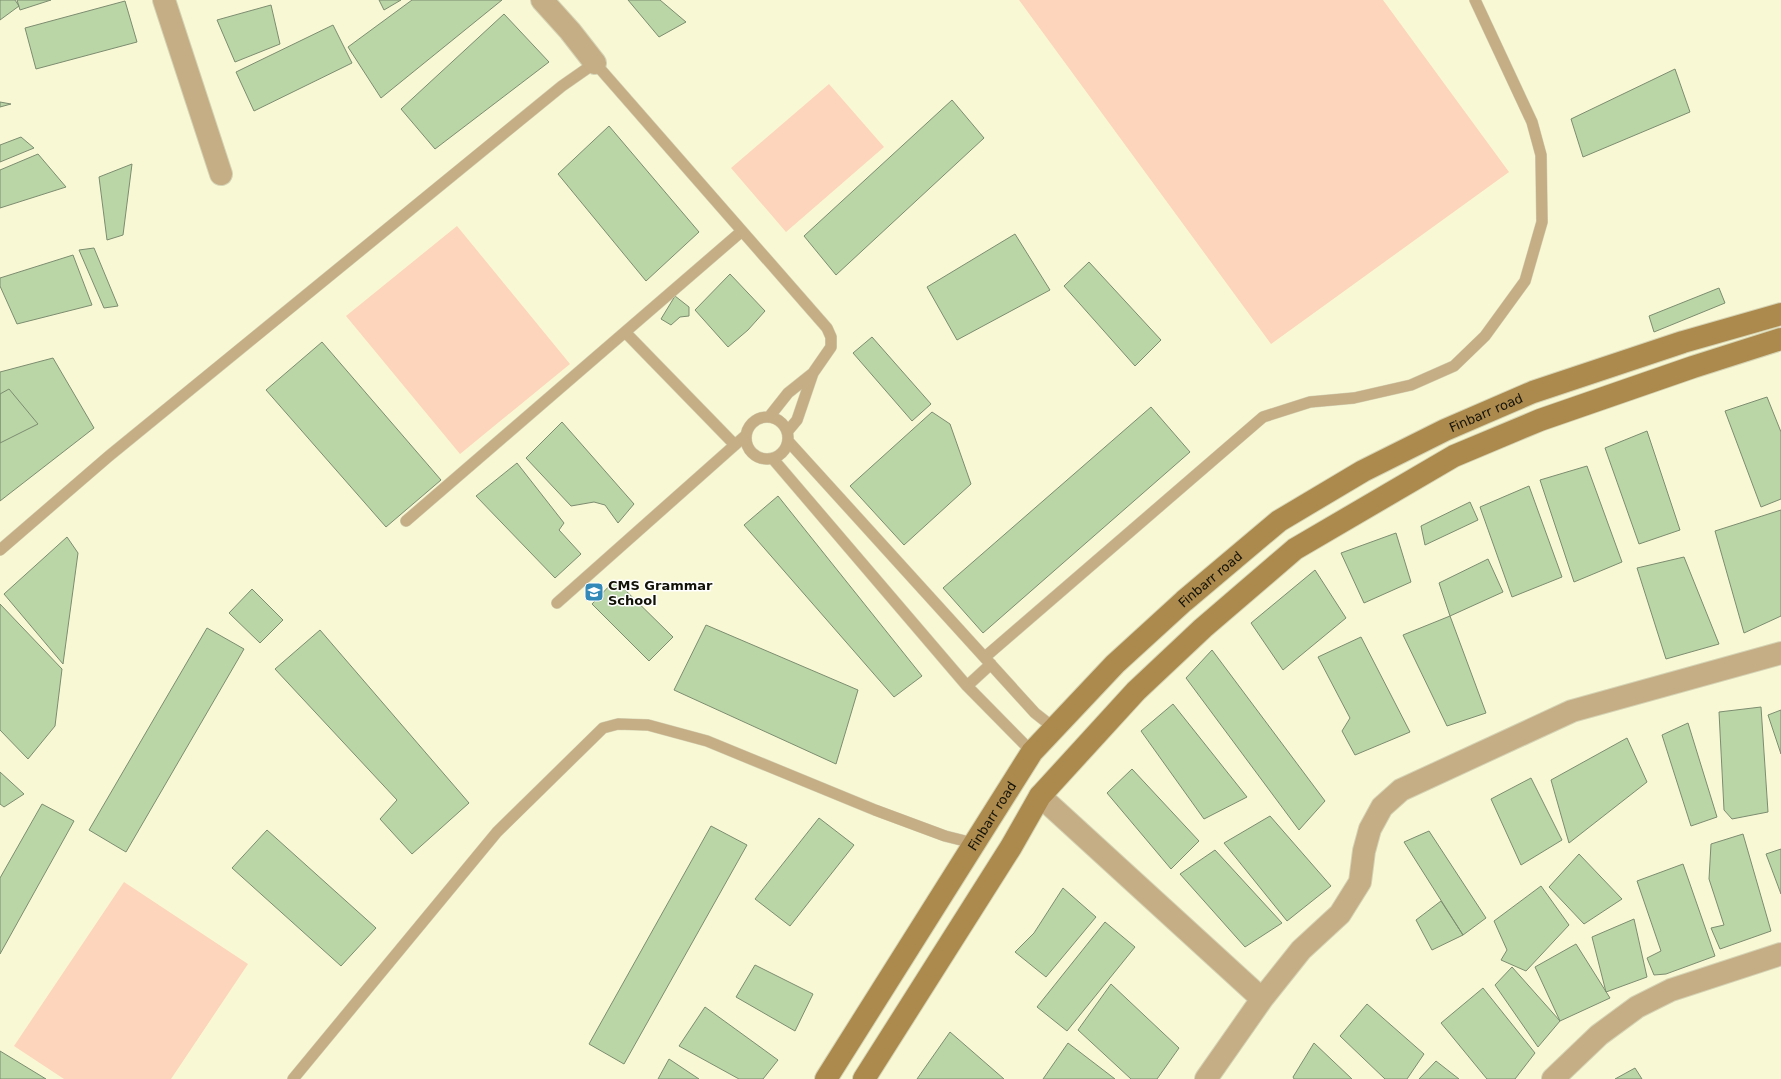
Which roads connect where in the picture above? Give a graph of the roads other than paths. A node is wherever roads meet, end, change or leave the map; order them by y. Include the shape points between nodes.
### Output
1 (164, 0) edge
2 (542, 0) edge
3 (1475, 0) edge
4 (595, 63) junction
5 (221, 174) dead end
6 (742, 232) junction
7 (1781, 314) edge
8 (625, 332) junction
9 (1781, 339) edge
10 (813, 373) junction
11 (769, 417) junction
12 (745, 436) junction
13 (788, 436) junction
14 (735, 446) junction
15 (772, 459) junction
16 (406, 521) dead end
17 (0, 550) edge
18 (557, 603) dead end
19 (1781, 653) edge
20 (988, 660) junction
21 (967, 686) junction
22 (1054, 728) junction
23 (1032, 752) junction
24 (1040, 796) junction
25 (973, 843) junction
26 (1781, 954) edge
27 (1262, 999) junction
28 (293, 1079) edge
29 (826, 1079) edge
30 (864, 1079) edge
31 (1206, 1079) edge
32 (1553, 1079) edge

1 - 5 street
2 - 4 street
3 - 20 lane via 1532,122 1541,155 1542,222 1525,281 1485,336 1454,366 1411,385 1354,398 1310,402 1264,417
4 - 6 lane
4 - 17 lane via 562,86 122,446
6 - 8 lane
6 - 10 lane via 826,328 831,337 831,346
7 - 22 main road, Finbarr road via 1683,342 1533,392 1445,430 1363,471 1273,526 1184,601 1121,659
8 - 14 lane
8 - 16 lane
9 - 24 main road, Finbarr road via 1693,366 1540,420 1454,456 1295,549 1136,691
10 - 11 lane via 788,393
10 - 13 lane via 797,420
11 - 12 lane via 753,422
11 - 13 lane via 784,425
12 - 14 lane
12 - 15 lane via 746,444 756,457
13 - 15 lane via 785,449
13 - 20 lane
14 - 18 lane
15 - 21 lane
19 - 27 street via 1572,711 1402,790 1382,807 1370,828 1360,882 1340,914 1301,950
20 - 21 lane
20 - 22 lane via 1035,713
21 - 23 lane
22 - 23 main road, Finbarr road
23 - 25 main road, Finbarr road
24 - 27 street
24 - 30 main road, Finbarr road via 1007,854
25 - 28 lane via 875,810 707,741 648,725 618,724 603,728 497,832
25 - 29 main road, Finbarr road
26 - 32 street via 1671,990 1637,1006 1599,1035
27 - 31 street

